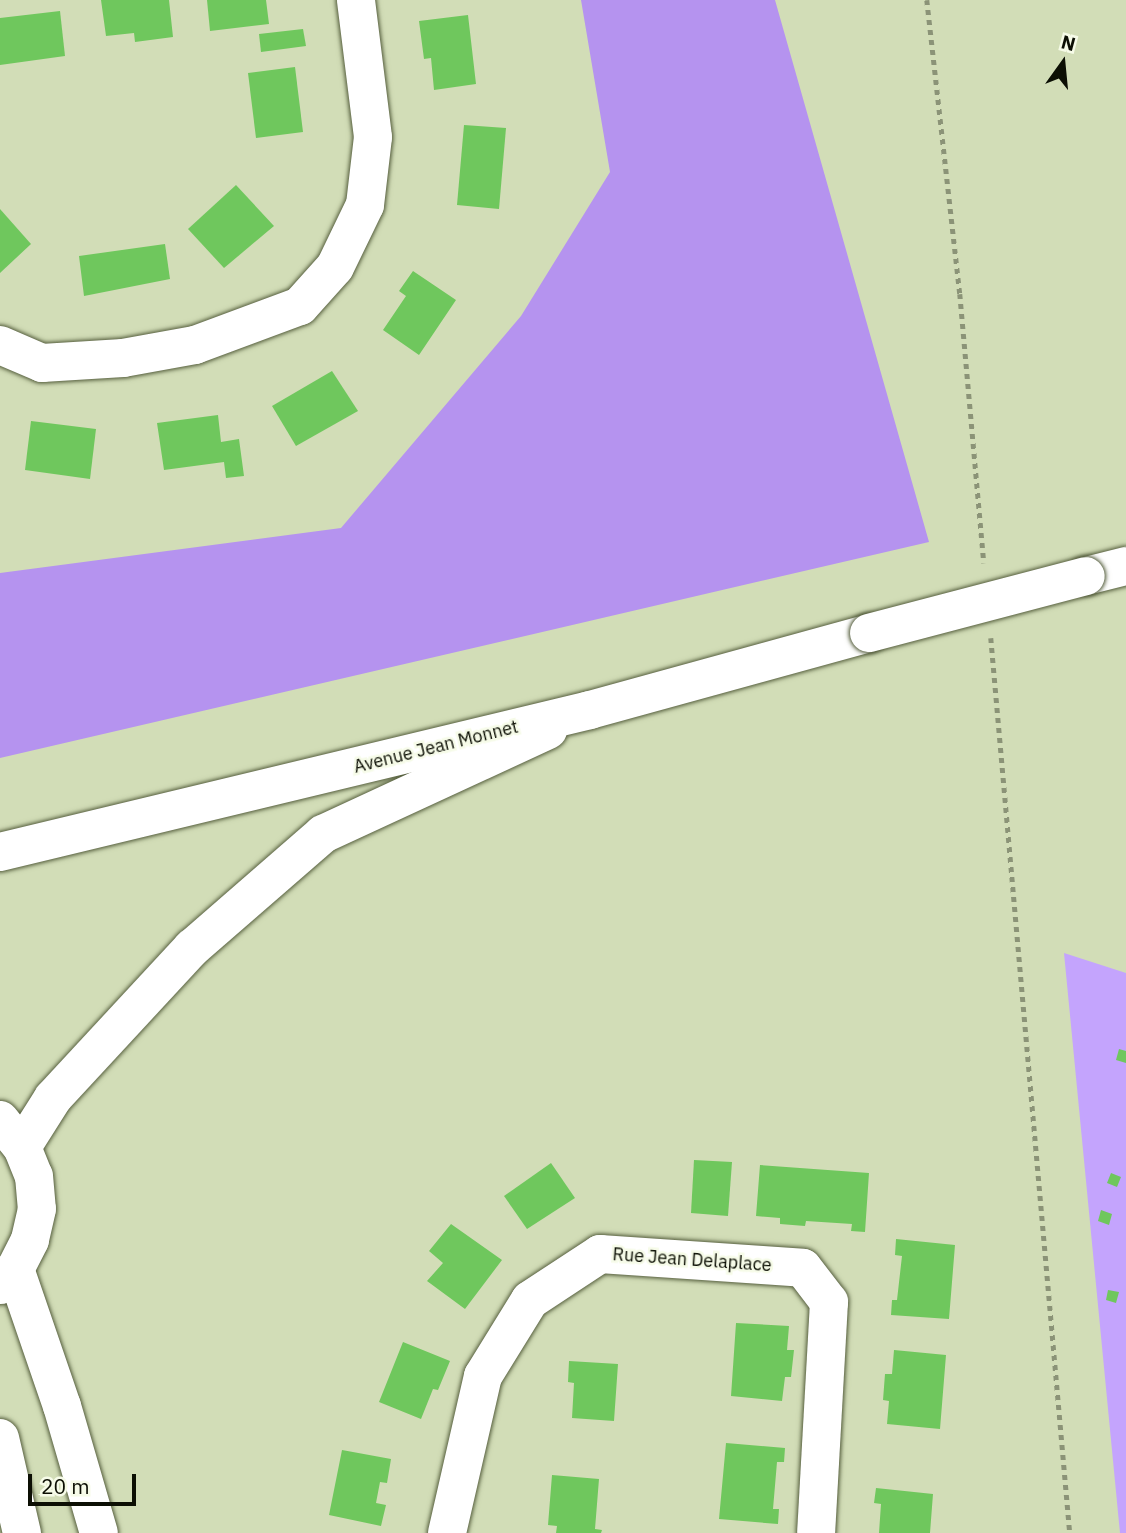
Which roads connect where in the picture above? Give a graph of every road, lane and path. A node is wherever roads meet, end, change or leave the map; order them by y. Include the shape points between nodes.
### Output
1 (356, 0) edge
2 (927, 0) edge
3 (0, 345) edge
4 (1126, 566) edge
5 (985, 573) dead end
6 (990, 628) dead end
7 (590, 710) junction
8 (0, 852) edge
9 (11, 1133) edge
10 (8, 1277) edge
11 (0, 1438) edge
12 (22, 1533) edge
13 (99, 1533) edge
14 (447, 1533) edge
15 (816, 1533) edge
16 (1070, 1533) edge

1 - 3 street via 373,138 365,205 335,267 300,306 195,345 123,358 42,363
2 - 5 path
4 - 7 street, Avenue Jean Monnet, bridge
6 - 16 path
7 - 8 street, Avenue Jean Monnet
7 - 9 street via 323,834 192,948 53,1098
9 - 10 street via 34,1176 37,1209 30,1240
10 - 13 street via 62,1406
11 - 12 street
14 - 15 street, Rue Jean Delaplace via 483,1376 530,1300 600,1254 803,1268 829,1302

